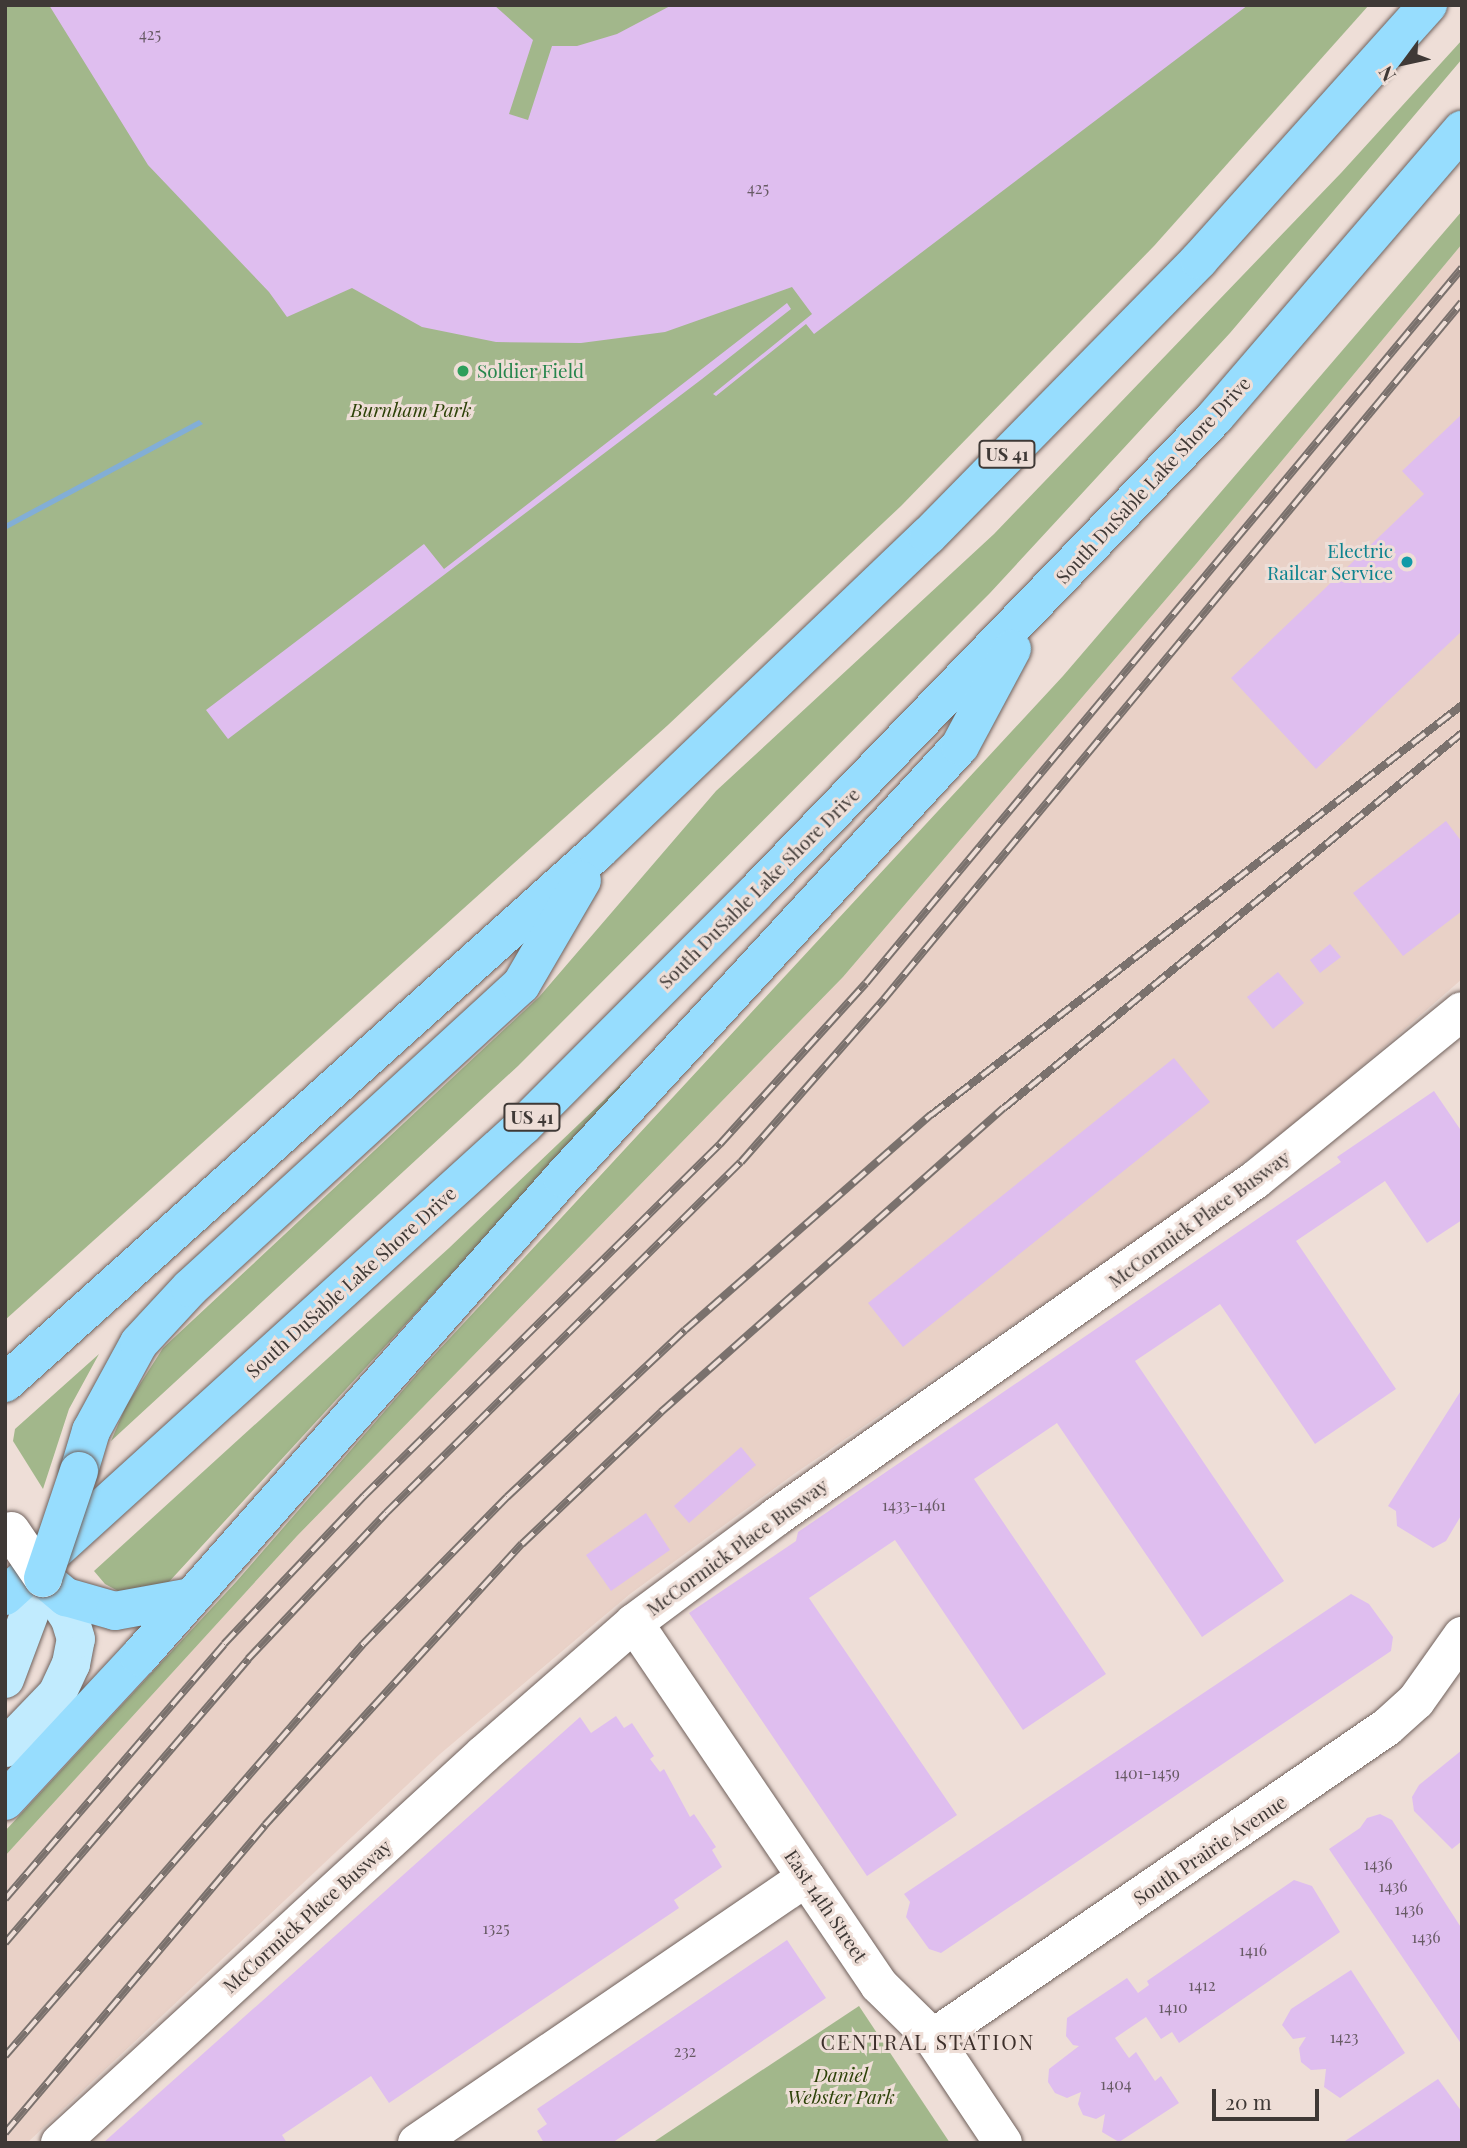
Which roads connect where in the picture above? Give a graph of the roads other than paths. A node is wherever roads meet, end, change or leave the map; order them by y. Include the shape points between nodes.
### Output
1 (1428, 5) edge
2 (1462, 130) edge
3 (1032, 610) junction
4 (598, 851) junction
5 (1462, 1011) edge
6 (5, 1383) edge
7 (8, 1526) edge
8 (56, 1593) junction
9 (5, 1596) edge
10 (192, 1597) junction
11 (634, 1623) junction
12 (1462, 1636) edge
13 (5, 1679) edge
14 (5, 1748) edge
15 (5, 1801) edge
16 (806, 1878) junction
17 (933, 2038) junction
18 (60, 2143) edge
19 (417, 2143) edge
20 (1003, 2143) edge

1 - 4 highway, US 41 via 1199,260 928,536
2 - 3 highway, South DuSable Lake Shore Drive / US 41 via 1215,417
3 - 9 highway, South DuSable Lake Shore Drive / US 41 via 523,1126
3 - 10 highway via 960,746 562,1178
4 - 6 highway, US 41
4 - 8 highway, bridge via 521,985 190,1287 139,1343 91,1432
5 - 11 street, McCormick Place Busway via 1255,1180 776,1517
7 - 8 street, bridge
8 - 10 highway via 115,1611
8 - 13 main road via 22,1639
8 - 14 main road via 76,1639 68,1675 57,1694
10 - 15 highway
11 - 16 street, East 14th Street
11 - 18 street, McCormick Place Busway via 484,1754
12 - 17 street, South Prairie Avenue via 1416,1701 1387,1727
16 - 17 street, East 14th Street via 879,1985
16 - 19 street
17 - 20 street, East 14th Street

